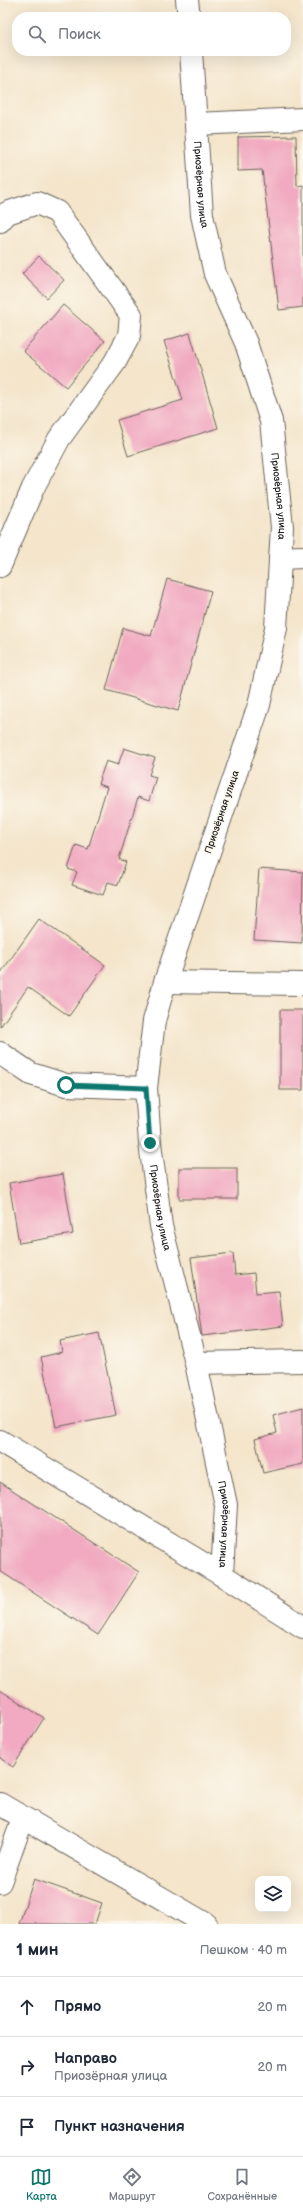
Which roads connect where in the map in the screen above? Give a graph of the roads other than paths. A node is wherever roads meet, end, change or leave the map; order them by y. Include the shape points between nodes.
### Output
1 (187, 0) edge
2 (188, 12) edge
3 (191, 56) edge
4 (303, 119) edge
5 (196, 124) junction
6 (0, 221) edge
7 (303, 557) edge
8 (280, 558) junction
9 (0, 566) edge
10 (165, 982) junction
11 (303, 984) edge
12 (0, 1053) edge
13 (146, 1088) junction
14 (303, 1361) edge
15 (196, 1362) junction
16 (0, 1440) edge
17 (222, 1575) junction
18 (303, 1627) edge
19 (0, 1804) edge
20 (24, 1818) junction
21 (0, 1882) edge
22 (206, 1924) edge

1 - 2 street
3 - 5 street, Приозёрная улица
4 - 5 street
5 - 8 street, Приозёрная улица via 202,215 215,274 246,343 271,422 282,527
6 - 9 street via 8,213 37,203 57,212 131,315 129,336 115,362 59,439 33,488
7 - 8 street
8 - 10 street, Приозёрная улица via 276,628 259,705
10 - 11 street
10 - 13 street, Приозёрная улица via 154,1021
12 - 13 street via 31,1074 66,1085
13 - 15 street, Приозёрная улица via 161,1226
14 - 15 street
15 - 17 street, Приозёрная улица via 226,1505
16 - 17 street
17 - 18 street
19 - 20 street
20 - 21 street
20 - 22 street

